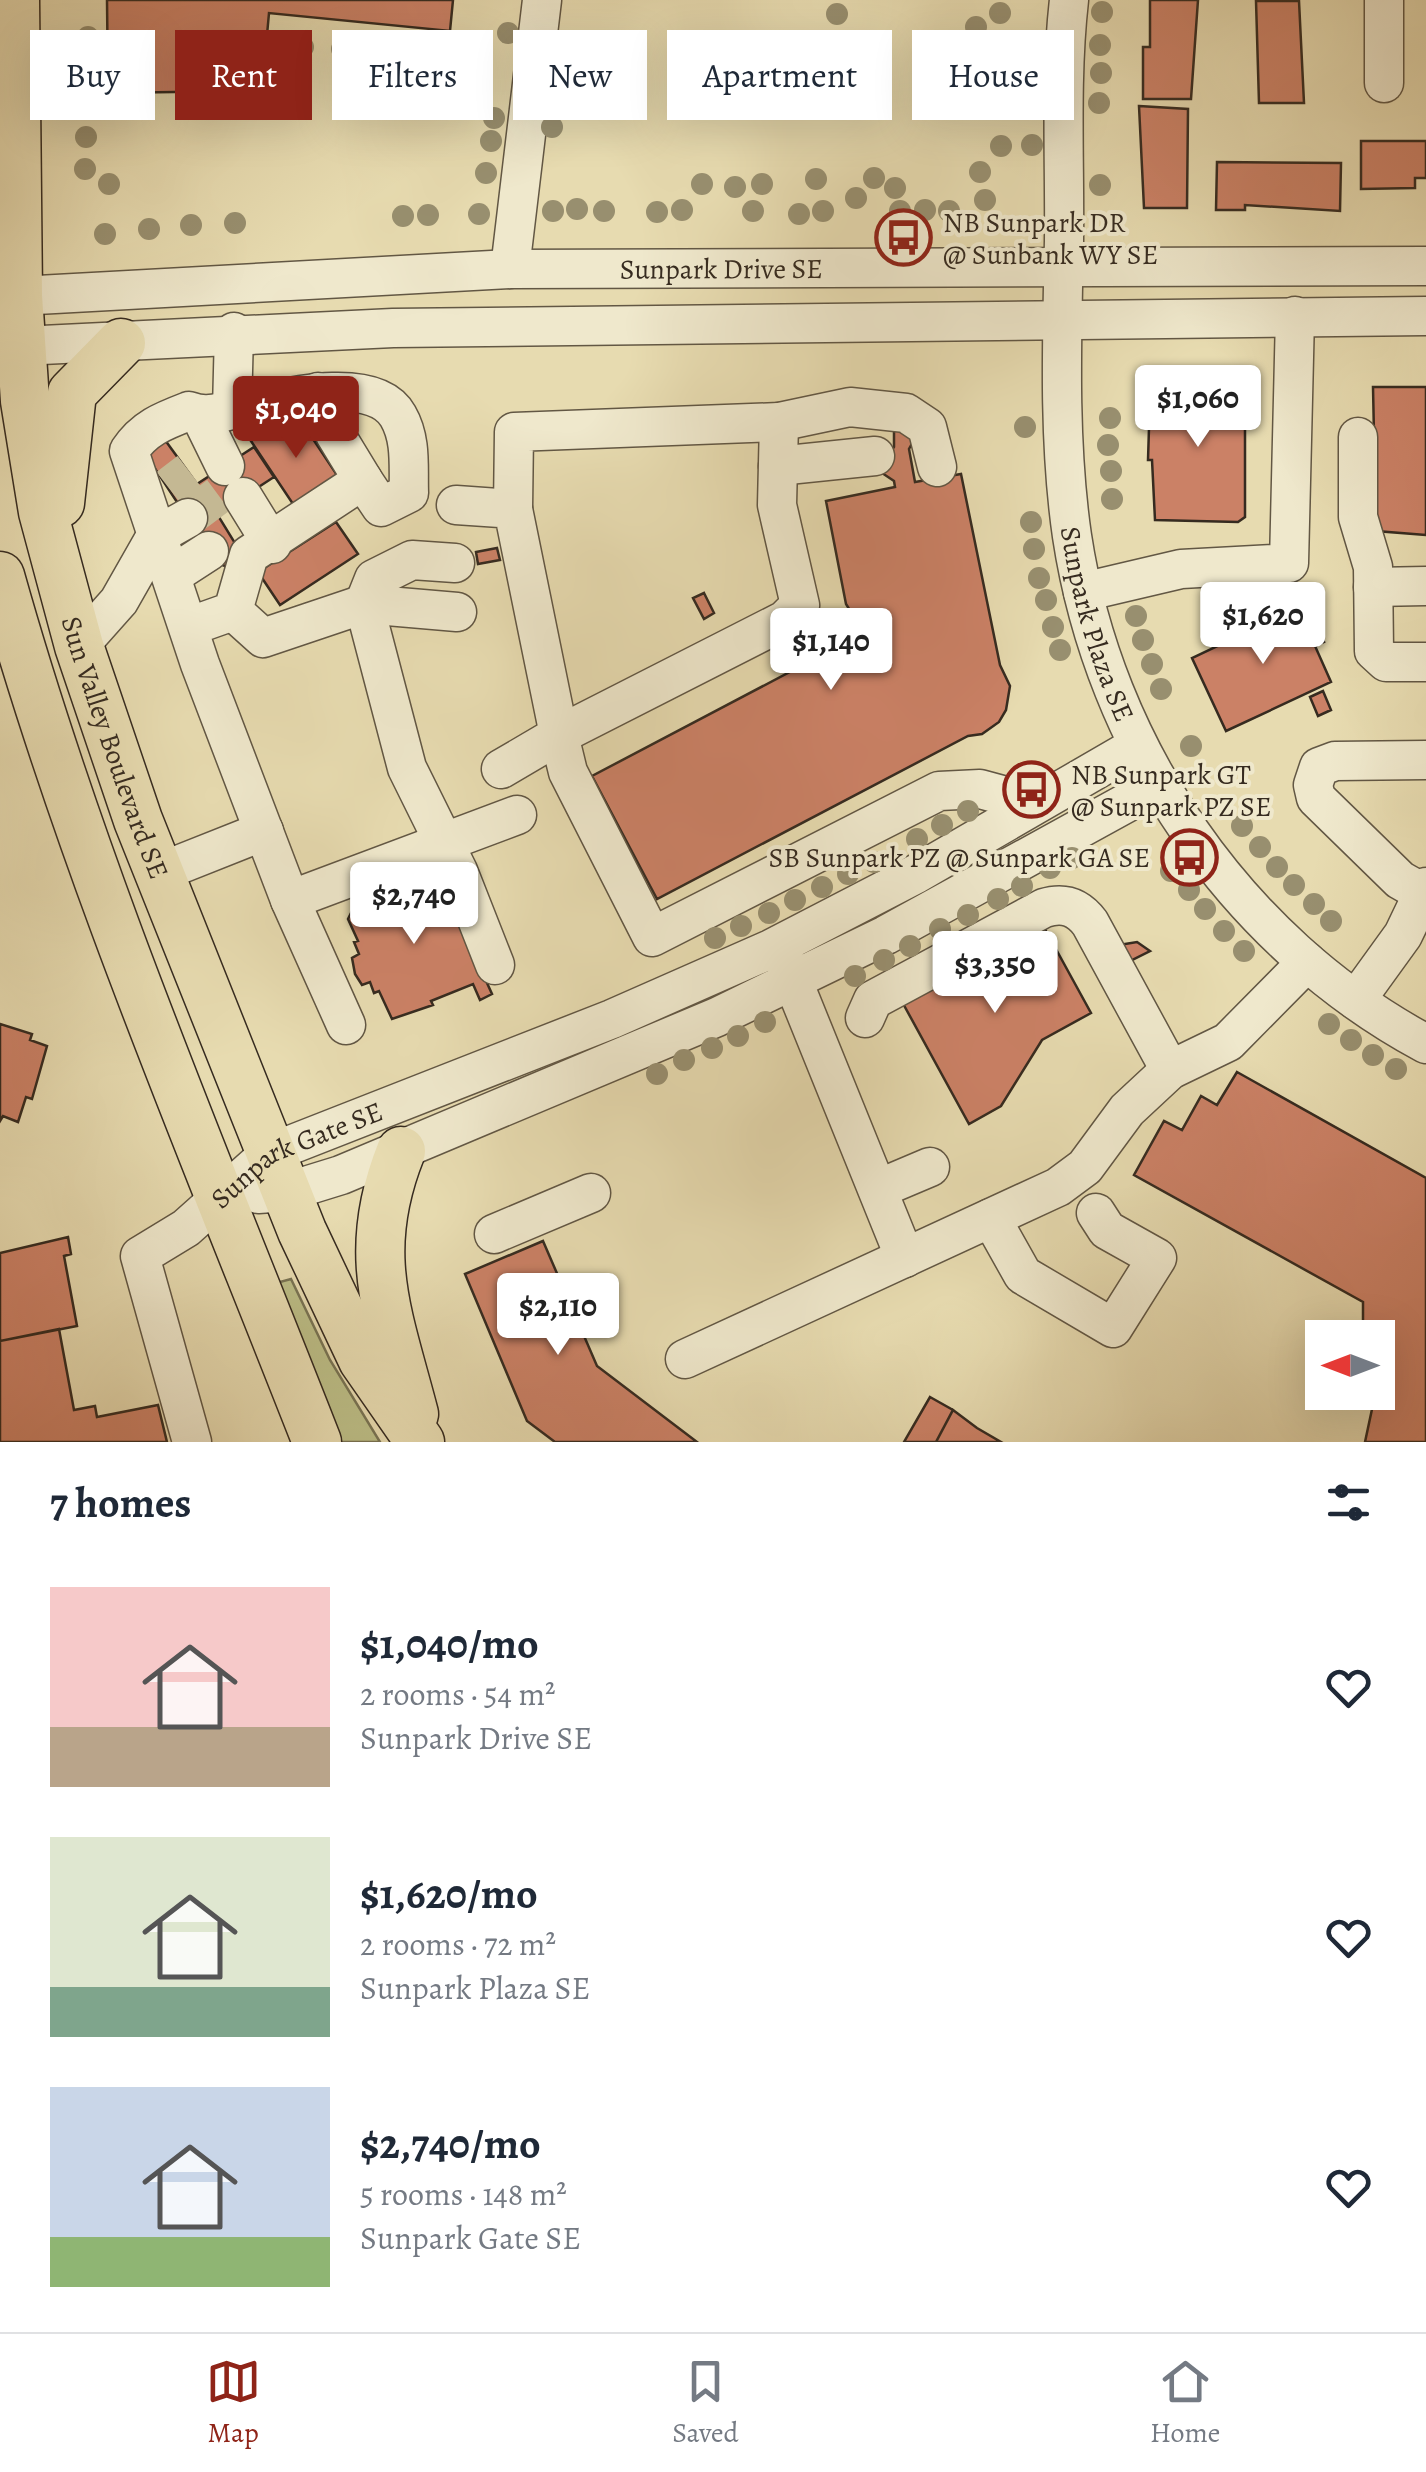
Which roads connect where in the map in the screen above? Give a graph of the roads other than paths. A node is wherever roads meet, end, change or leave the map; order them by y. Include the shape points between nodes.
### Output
1 (15, 0) edge
2 (542, 0) edge
3 (1069, 0) edge
4 (1384, 0) edge
5 (1384, 82) dead end
6 (1063, 265) junction
7 (1426, 266) edge
8 (510, 269) junction
9 (9, 296) edge
10 (1295, 316) junction
11 (1426, 316) edge
12 (1063, 318) junction
13 (234, 332) junction
14 (121, 343) junction
15 (10, 346) edge
16 (318, 392) junction
17 (216, 413) junction
18 (779, 422) junction
19 (1358, 438) dead end
20 (875, 456) dead end
21 (778, 466) junction
22 (937, 467) dead end
23 (363, 480) junction
24 (456, 505) dead end
25 (208, 507) junction
26 (512, 508) junction
27 (455, 563) dead end
28 (58, 567) junction
29 (0, 576) edge
30 (1426, 586) edge
31 (1373, 587) junction
32 (1082, 592) junction
33 (364, 604) junction
34 (233, 611) junction
35 (457, 612) dead end
36 (188, 627) junction
37 (78, 646) junction
38 (1426, 662) edge
39 (560, 734) junction
40 (1137, 746) junction
41 (1426, 760) edge
42 (501, 770) dead end
43 (1158, 786) junction
44 (1035, 804) junction
45 (517, 815) dead end
46 (264, 831) junction
47 (442, 843) junction
48 (158, 873) junction
49 (1425, 890) edge
50 (290, 900) junction
51 (779, 945) junction
52 (1308, 962) junction
53 (495, 966) dead end
54 (792, 981) junction
55 (1356, 1000) junction
56 (865, 1018) dead end
57 (346, 1025) dead end
58 (1426, 1044) edge
59 (1170, 1070) junction
60 (401, 1151) junction
61 (930, 1167) dead end
62 (278, 1172) junction
63 (878, 1189) junction
64 (590, 1193) dead end
65 (222, 1198) junction
66 (1096, 1213) dead end
67 (991, 1218) junction
68 (494, 1234) dead end
69 (904, 1258) junction
70 (685, 1359) dead end
71 (192, 1442) edge
72 (316, 1442) edge
73 (420, 1442) edge

1 - 9 main road, Sun Valley Boulevard SE
2 - 8 street
3 - 6 street, Sunpark Plaza SE
4 - 5 street
6 - 7 street, Sunpark Drive SE
6 - 8 street, Sunpark Drive SE
6 - 12 street, Sunpark Plaza SE
8 - 9 street, Sunpark Drive SE
9 - 15 main road, Sun Valley Boulevard SE
10 - 11 street, Sunpark Drive SE
10 - 12 street, Sunpark Drive SE
10 - 32 street via 1289,563 1180,570
12 - 13 street, Sunpark Drive SE
12 - 32 street, Sunpark Plaza SE via 1067,488
13 - 14 street, Sunpark Drive SE
13 - 17 street
14 - 15 street, Sunpark Drive SE
14 - 28 main road via 72,393 61,459
15 - 28 main road, Sun Valley Boulevard SE
16 - 17 street
16 - 23 street
16 - 23 street via 350,392 397,413 408,444 409,494 380,507
17 - 25 street
17 - 25 street via 188,410 155,424 129,452
18 - 21 street
18 - 22 street via 850,407 906,413 926,426
18 - 26 street via 514,432
19 - 31 street via 1358,517
20 - 21 street
21 - 39 street via 777,505 800,605 785,620
23 - 25 street
24 - 26 street
25 - 34 street via 250,555
25 - 36 street via 172,574
25 - 37 street
26 - 39 street
27 - 33 street via 412,560 374,579
28 - 37 main road, Sun Valley Boulevard SE
29 - 65 main road via 86,846
30 - 31 street
31 - 38 street via 1374,651 1386,662
32 - 40 street, Sunpark Plaza SE
33 - 34 street via 263,638
33 - 35 street
33 - 47 street via 407,768
34 - 36 street
36 - 46 street
37 - 48 main road, Sun Valley Boulevard SE
39 - 42 street
39 - 44 street via 568,772 652,937 939,792 980,789
40 - 43 street, Sunpark Plaza SE
40 - 44 street, Sunpark Gate SE
41 - 49 street via 1335,760 1320,767 1313,785 1316,798 1400,880
43 - 52 street, Sunpark Plaza SE via 1230,884
43 - 54 street, Sunpark Gate SE
44 - 51 street, Sunpark Gate SE
45 - 47 street
46 - 48 street
46 - 50 street
47 - 50 street
47 - 53 street
48 - 62 main road, Sun Valley Boulevard SE
49 - 55 street via 1403,935
50 - 57 street
51 - 54 street
51 - 62 street, Sunpark Gate SE
52 - 55 street, Sunpark Plaza SE
52 - 59 street via 1228,1042
54 - 60 street, Sunpark Gate SE
54 - 63 street
55 - 58 street, Sunpark Plaza SE
56 - 59 street via 873,1000 1044,908 1068,906 1081,911
59 - 67 street via 1127,1110 1085,1167
60 - 62 street, Sunpark Gate SE
60 - 73 main road via 379,1225 378,1275
61 - 63 street
62 - 65 street, Sunpark Gate SE
62 - 73 main road, Sun Valley Boulevard SE via 363,1360
63 - 69 street
64 - 68 street
65 - 71 street via 140,1256
65 - 72 main road
66 - 67 street via 1107,1230 1157,1258 1113,1328 1023,1275
67 - 69 street
69 - 70 street

